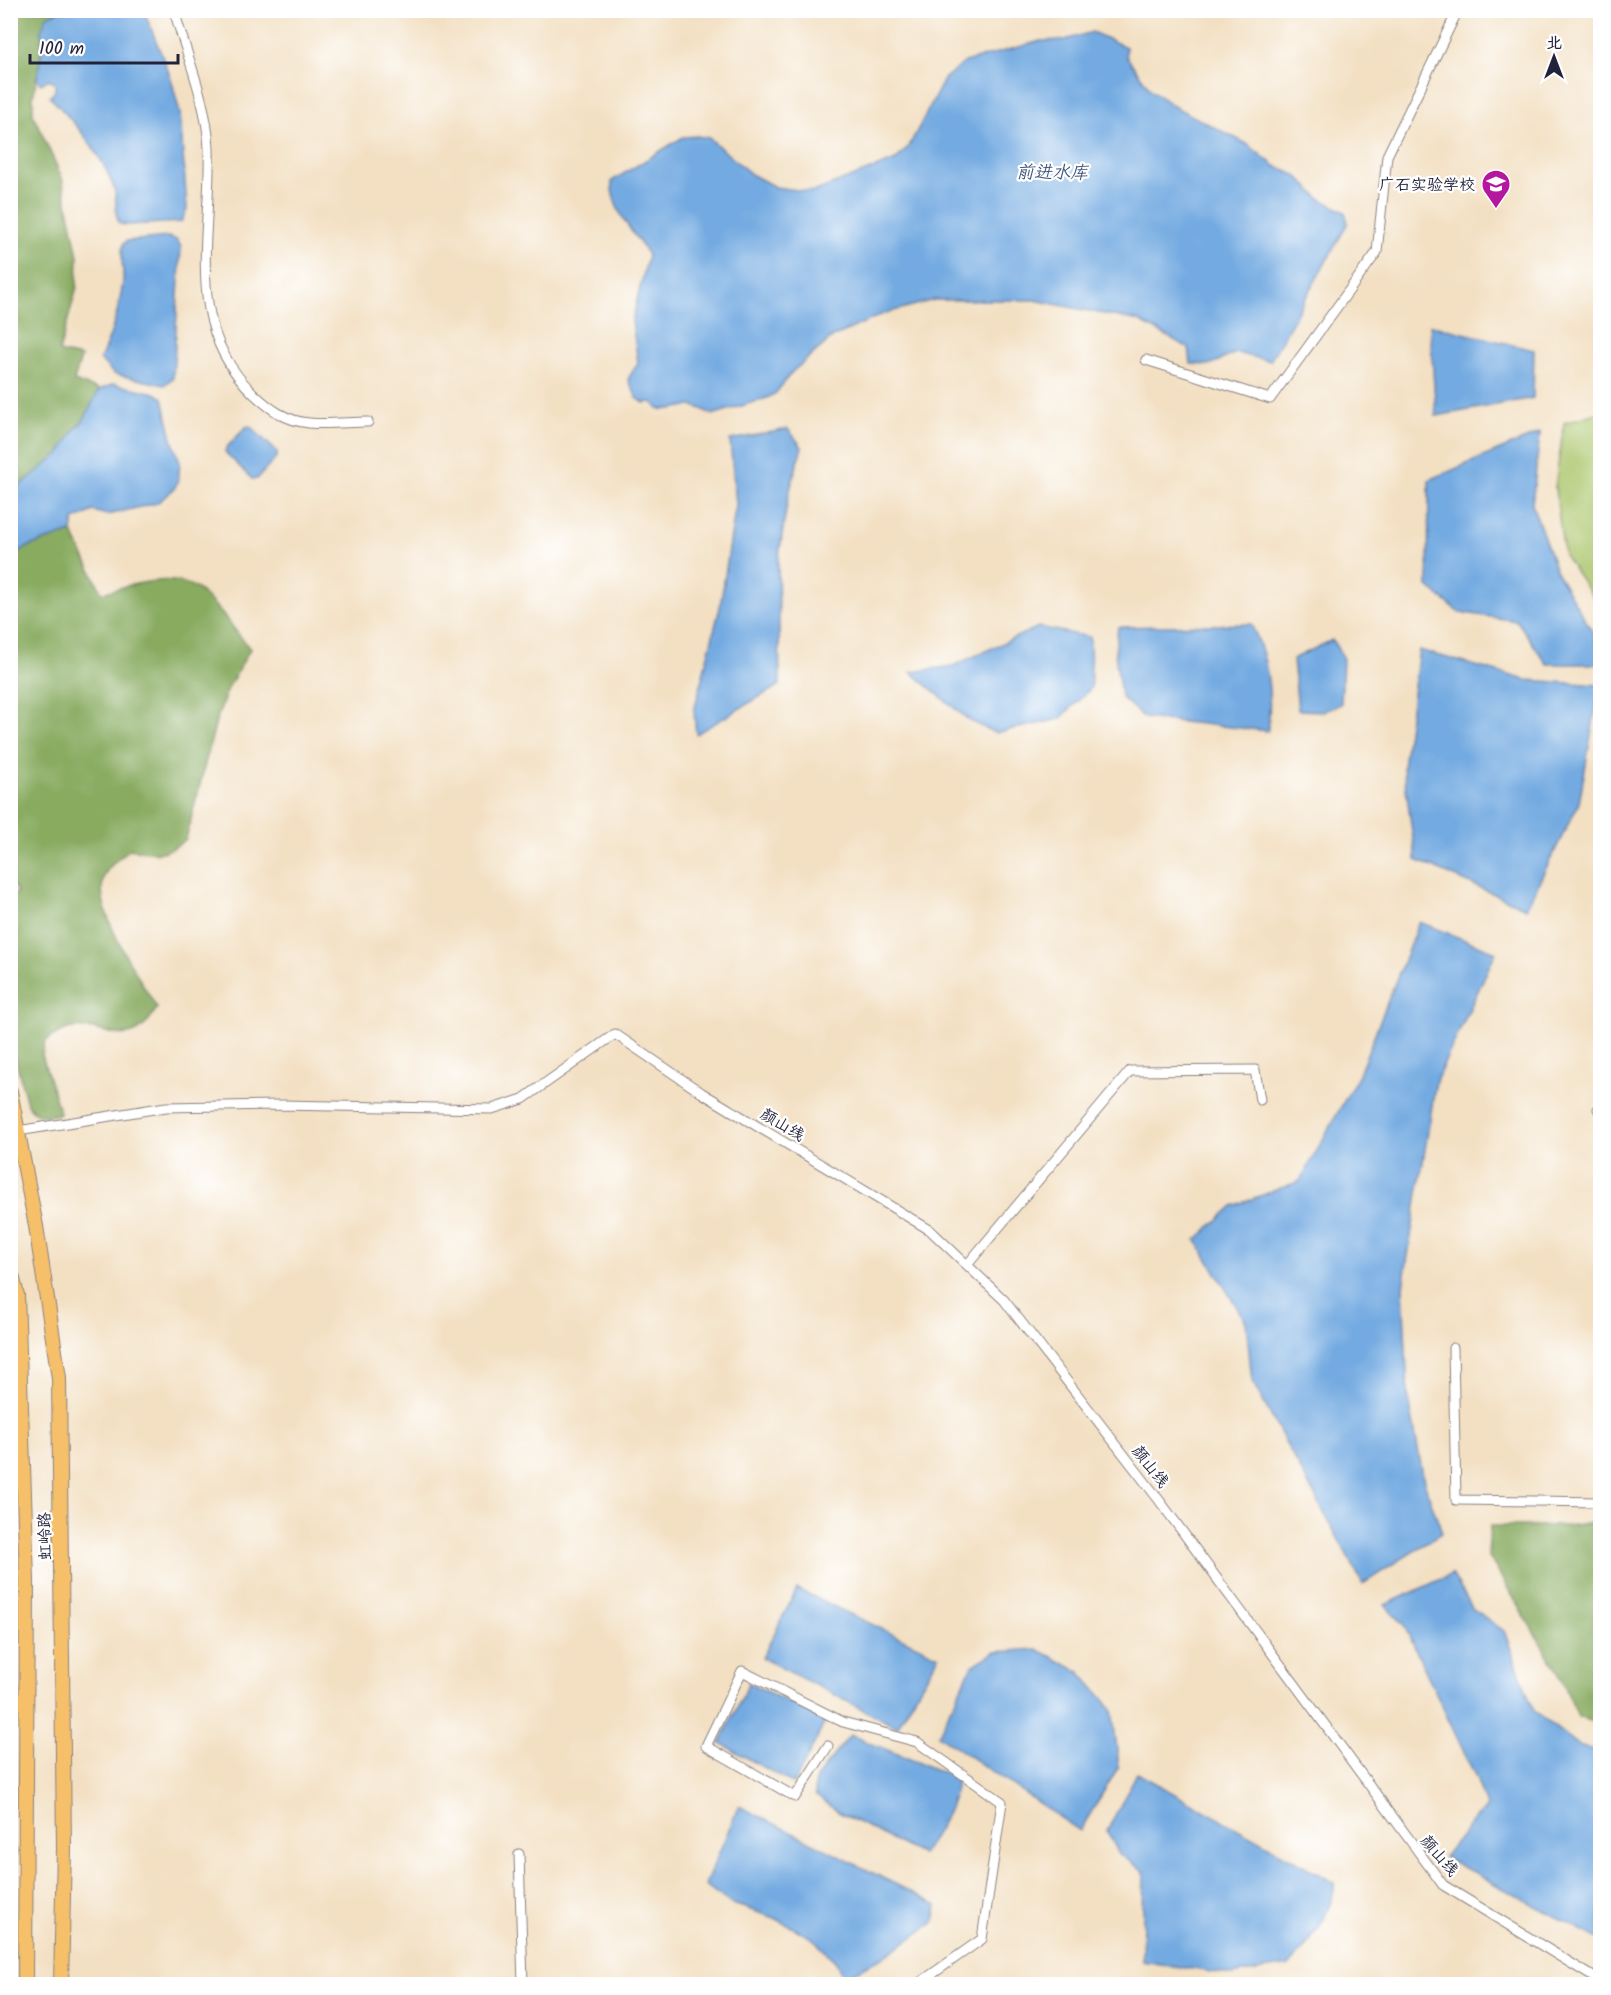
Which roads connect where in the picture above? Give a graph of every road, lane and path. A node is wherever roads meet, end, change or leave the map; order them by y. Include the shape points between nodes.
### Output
1 (174, 10) edge
2 (1458, 10) edge
3 (1146, 360) dead end
4 (368, 422) dead end
5 (10, 1091) edge
6 (1260, 1100) dead end
7 (18, 1131) junction
8 (968, 1265) junction
9 (10, 1268) edge
10 (1453, 1348) dead end
11 (1600, 1502) edge
12 (828, 1746) dead end
13 (519, 1854) dead end
14 (1600, 1981) edge
15 (25, 1984) edge
16 (62, 1984) edge
17 (523, 1984) edge
18 (918, 1984) edge

1 - 4 street via 209,145 204,284 217,340 247,388 273,413 308,423
2 - 3 street via 1387,156 1377,252 1270,399
5 - 7 main road, 虹岭路
6 - 8 street via 1255,1070 1130,1071
7 - 8 street, 颜山线 via 166,1107 492,1109 523,1099 615,1034 702,1093 930,1230
7 - 16 main road, 虹岭路 via 59,1378
8 - 14 street, 颜山线 via 1004,1300 1159,1500 1443,1885
9 - 15 main road, 虹岭路 via 17,1295 27,1580
10 - 11 street via 1456,1500
12 - 18 street via 795,1797 705,1746 742,1671 843,1722 917,1742 1002,1802 982,1939
13 - 17 street

